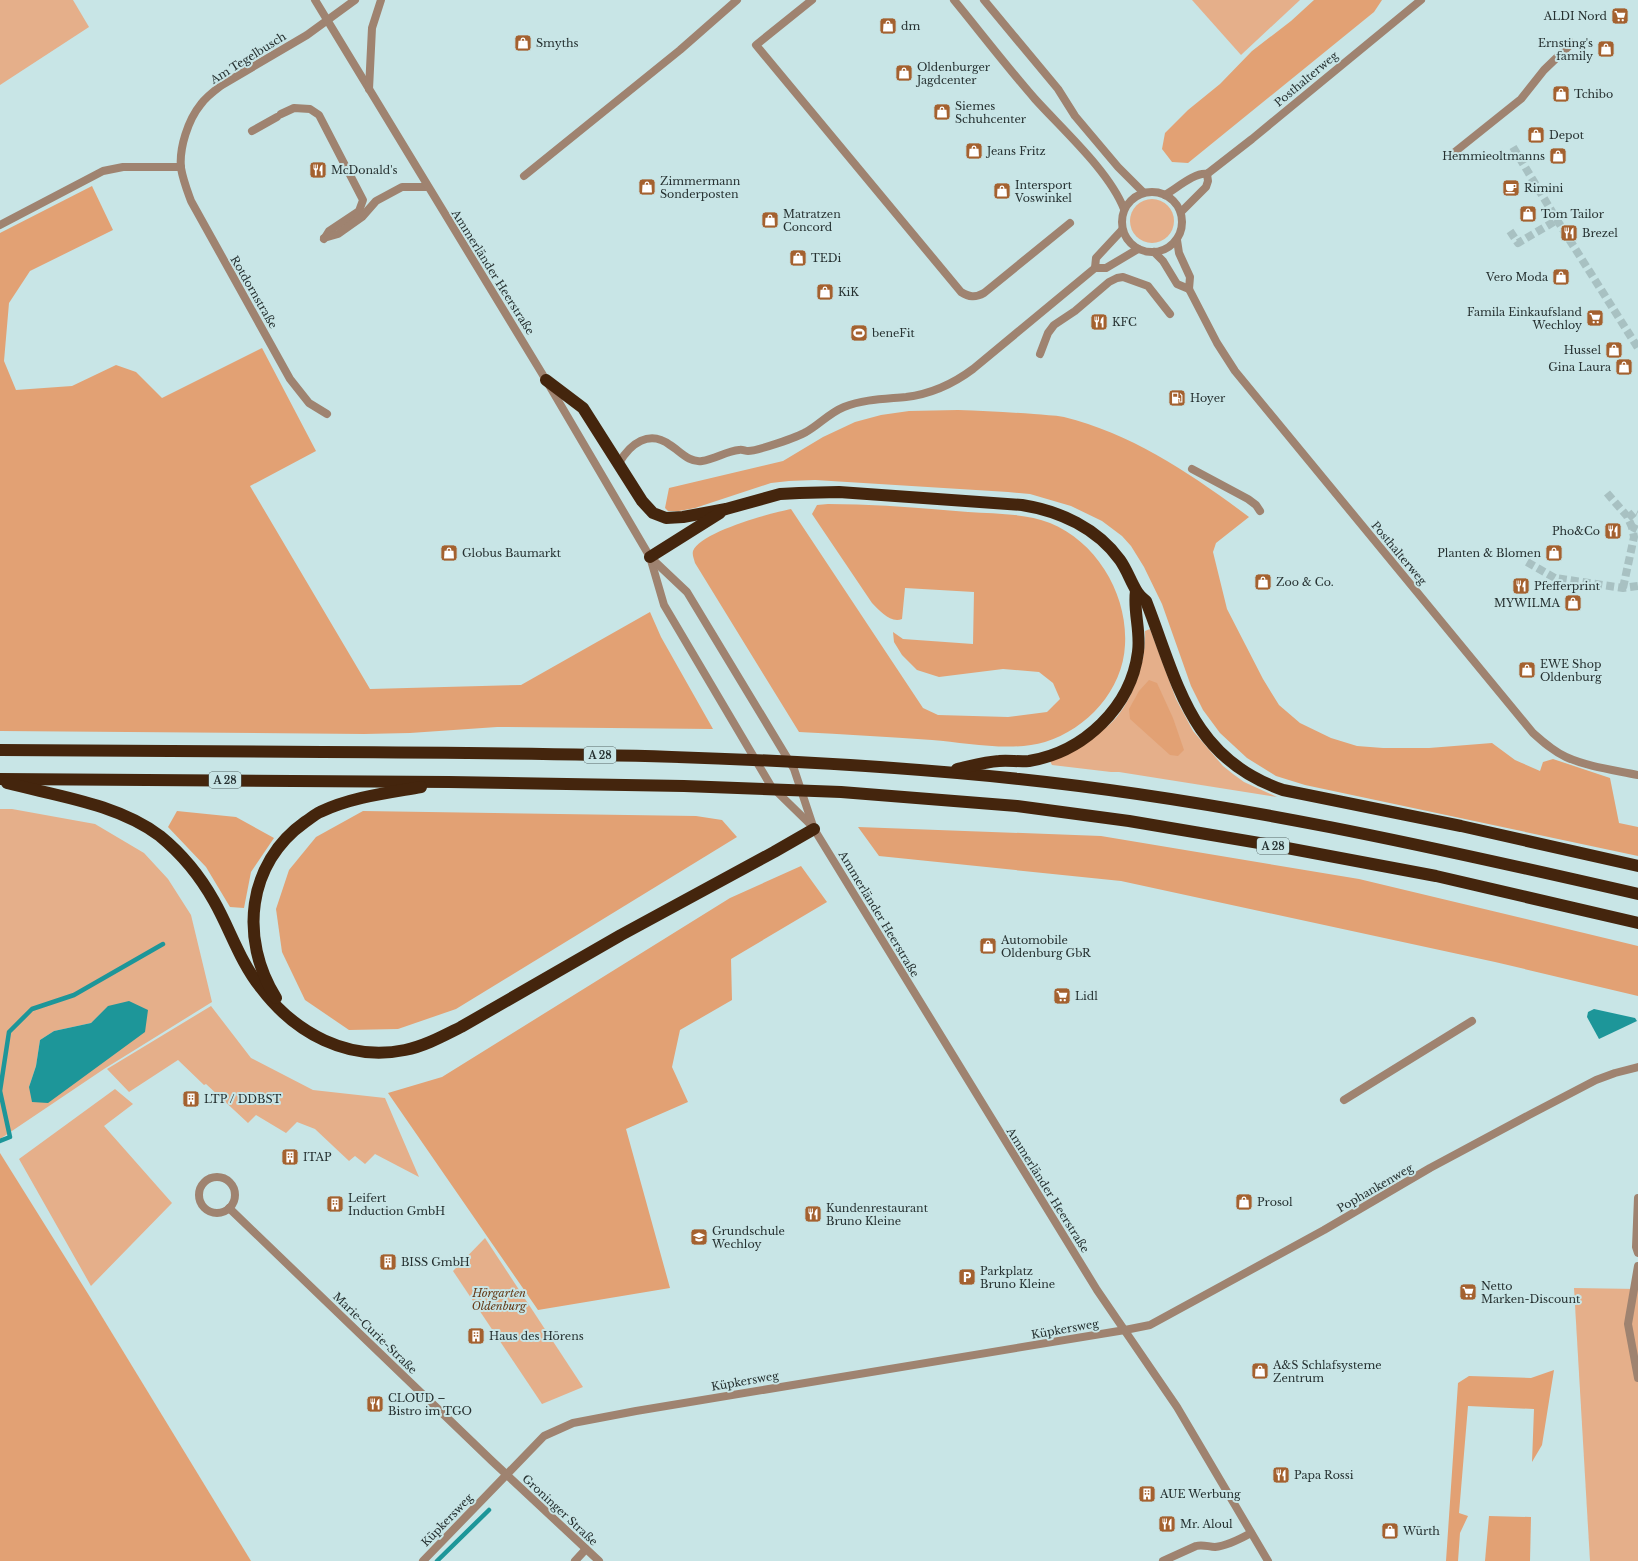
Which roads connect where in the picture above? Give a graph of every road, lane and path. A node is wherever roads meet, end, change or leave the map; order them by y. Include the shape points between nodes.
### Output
1 (315, 0) edge
2 (355, 0) edge
3 (381, 0) edge
4 (737, 0) edge
5 (812, 0) edge
6 (954, 0) edge
7 (984, 0) edge
8 (1417, 1) edge
9 (327, 21) junction
10 (1572, 43) dead end
11 (368, 88) junction
12 (252, 131) dead end
13 (1451, 155) dead end
14 (181, 167) junction
15 (1207, 174) junction
16 (524, 176) dead end
17 (427, 187) junction
18 (1143, 192) junction
19 (1165, 195) junction
20 (1124, 209) junction
21 (1181, 212) junction
22 (1070, 223) dead end
23 (0, 225) edge
24 (1122, 230) junction
25 (1176, 240) junction
26 (1138, 249) junction
27 (1154, 252) junction
28 (1095, 268) junction
29 (1189, 289) junction
30 (1170, 314) dead end
31 (1040, 354) dead end
32 (546, 380) junction
33 (327, 414) dead end
34 (619, 463) junction
35 (1192, 469) dead end
36 (726, 509) junction
37 (1260, 511) dead end
38 (650, 557) junction
39 (1136, 591) junction
40 (0, 750) edge
41 (941, 771) junction
42 (1638, 775) edge
43 (0, 779) edge
44 (0, 782) edge
45 (449, 782) junction
46 (814, 829) junction
47 (1638, 866) edge
48 (1638, 894) edge
49 (1638, 923) edge
50 (287, 1016) junction
51 (1472, 1021) dead end
52 (1638, 1067) edge
53 (1344, 1100) dead end
54 (1638, 1198) edge
55 (229, 1208) junction
56 (1638, 1253) edge
57 (1638, 1266) edge
58 (1125, 1330) junction
59 (1638, 1378) edge
60 (506, 1474) junction
61 (1251, 1533) junction
62 (586, 1549) junction
63 (423, 1561) edge
64 (575, 1561) edge
65 (599, 1561) edge
66 (1163, 1561) edge
67 (1268, 1561) edge

1 - 9 street, Ammerländer Heerstraße
2 - 9 street
3 - 11 street via 372,28
4 - 16 street via 680,50
5 - 22 street via 756,46 961,292 976,297 984,293
6 - 20 street via 1034,98 1105,177
7 - 18 street via 1058,89 1076,116 1122,172
8 - 15 street, Posthalterweg
9 - 11 street, Ammerländer Heerstraße
9 - 14 street, Am Tegelbusch via 209,95 190,123
10 - 13 street via 1544,70 1521,99
11 - 17 street, Ammerländer Heerstraße
12 - 17 street via 294,108 310,109 319,116 363,200 359,211 329,231 324,238 338,234 362,217 376,201 402,187
14 - 23 street via 123,167 103,171
14 - 33 street, Rotdornstraße via 191,201 290,379 309,403
15 - 19 street, Posthalterweg via 1196,175
15 - 21 street via 1206,187
17 - 32 street, Ammerländer Heerstraße
18 - 19 street via 1153,191
18 - 20 street via 1135,196
19 - 21 street
20 - 24 street
21 - 25 street via 1181,231
24 - 26 street via 1128,241
24 - 28 street via 1096,258
25 - 27 street via 1170,247
25 - 29 street, Posthalterweg via 1190,277
26 - 27 street
26 - 28 street via 1106,268
27 - 29 street, Posthalterweg via 1163,261 1177,284
28 - 34 street via 973,370 933,391 866,400 843,407 807,432 793,438 749,451 740,449 702,461 687,458 669,443 655,438 645,439 628,449
29 - 42 street, Posthalterweg via 1217,343 1243,381 1533,733 1565,756 1580,762
30 - 31 street via 1148,286 1117,278 1054,325
32 - 34 highway via 583,408
32 - 38 street, Ammerländer Heerstraße
34 - 36 highway via 642,501 653,513 666,518
35 - 37 street via 1248,499
36 - 38 highway
36 - 39 highway via 773,496 839,492 1034,507 1067,517 1102,540 1120,560
38 - 46 street, Ammerländer Heerstraße via 686,592 794,769
38 - 46 street, Ammerländer Heerstraße via 664,605 772,786
39 - 41 highway via 1134,603 1139,641 1136,662 1125,692 1104,722 1072,746 1045,757 999,761
39 - 47 highway via 1146,601 1182,698 1194,720 1216,749 1258,780 1283,790 1461,826
40 - 41 highway, A 28 via 469,753 724,758
41 - 48 highway, A 28 via 1119,791 1273,815 1438,848
43 - 45 highway, A 28
44 - 50 highway via 120,813 159,836 196,873 214,901 260,988
45 - 49 highway, A 28 via 841,792 1017,806 1129,821 1436,876
45 - 50 highway via 353,799 320,812 292,831 274,852 260,881 253,910 254,942 260,968
46 - 50 highway via 434,1040 405,1050 371,1053 337,1047 307,1032
46 - 58 street, Ammerländer Heerstraße via 1093,1284
51 - 53 street
52 - 58 street, Pophankenweg via 1586,1085 1437,1164 1324,1230 1150,1325
54 - 56 street
55 - 55 street via 235,1191 228,1180 216,1176 205,1181 199,1192 202,1204 212,1212 218,1213
55 - 60 street, Marie-Curie-Straße
57 - 59 street via 1628,1324
58 - 60 street, Küpkersweg via 573,1423 544,1436
58 - 61 street, Ammerländer Heerstraße via 1177,1407
60 - 62 street, Groninger Straße
60 - 63 street, Küpkersweg
61 - 66 street via 1216,1547 1200,1544
61 - 67 street, Ammerländer Heerstraße
62 - 64 street
62 - 65 street, Groninger Straße

